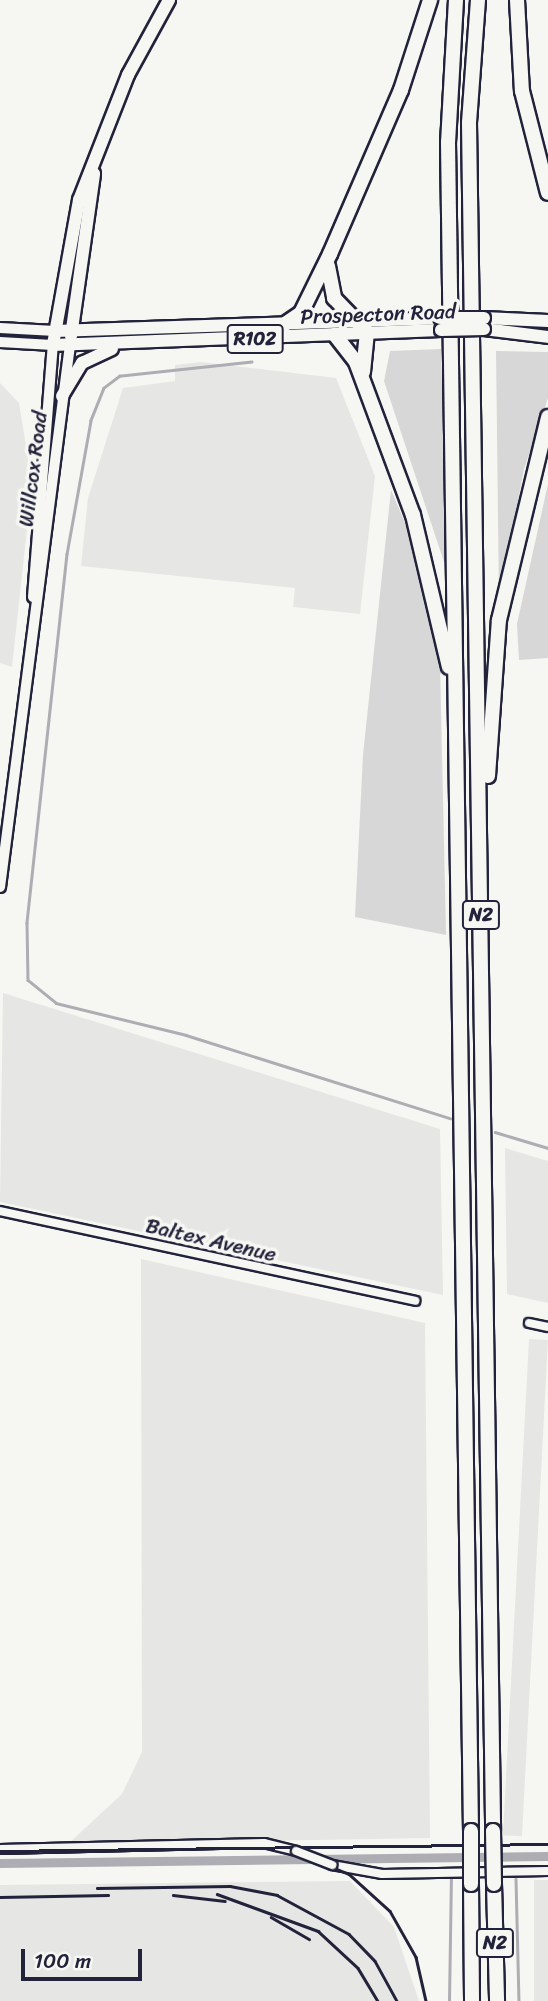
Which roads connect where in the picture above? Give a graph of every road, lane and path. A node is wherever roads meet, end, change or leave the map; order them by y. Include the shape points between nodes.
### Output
1 (169, 0) edge
2 (430, 0) edge
3 (456, 0) edge
4 (478, 0) edge
5 (517, 0) edge
6 (97, 149) junction
7 (548, 193) edge
8 (330, 254) junction
9 (548, 321) edge
10 (484, 323) junction
11 (282, 326) junction
12 (365, 326) junction
13 (0, 328) edge
14 (55, 331) junction
15 (72, 331) junction
16 (335, 335) junction
17 (548, 337) edge
18 (0, 342) edge
19 (52, 345) junction
20 (70, 345) junction
21 (129, 345) junction
22 (364, 383) junction
23 (62, 396) junction
24 (548, 417) edge
25 (33, 597) junction
26 (456, 707) junction
27 (480, 808) junction
28 (0, 887) edge
29 (0, 1211) edge
30 (415, 1301) dead end
31 (529, 1323) dead end
32 (548, 1327) edge
33 (0, 1849) edge
34 (548, 1871) edge
35 (472, 2001) edge
36 (497, 2001) edge

1 - 6 main road
2 - 8 highway via 401,90
3 - 26 highway, N2 via 448,142
4 - 27 highway, N2 via 469,123
5 - 7 highway via 522,91
6 - 14 main road via 79,200
6 - 15 main road
8 - 11 highway via 308,303
8 - 12 highway via 334,298
9 - 10 main road, Prospecton Road / R102
10 - 12 main road, Prospecton Road / R102, bridge
10 - 17 main road, Prospecton Road / R102
11 - 12 main road, Prospecton Road / R102
11 - 15 main road, Prospecton Road / R102
12 - 16 main road, Prospecton Road / R102
12 - 22 highway
13 - 14 street, Prospecton Road
14 - 15 main road, Prospecton Road / R102
14 - 19 main road
15 - 20 main road
16 - 21 main road, Prospecton Road / R102
16 - 22 highway via 349,347
18 - 19 street, Prospecton Road
19 - 20 main road, Prospecton Road / R102
19 - 25 main road, Willcox Road
20 - 21 main road, Prospecton Road / R102
20 - 23 main road, Willcox Road
21 - 23 main road via 89,357
22 - 26 highway via 429,569
23 - 25 main road, Willcox Road
24 - 27 highway via 499,620 487,798
25 - 28 main road, Willcox Road
26 - 35 highway, N2, bridge
27 - 36 highway, N2, bridge
29 - 30 street, Baltex Avenue
31 - 32 street
33 - 34 street, bridge via 264,1843 332,1865 382,1874

